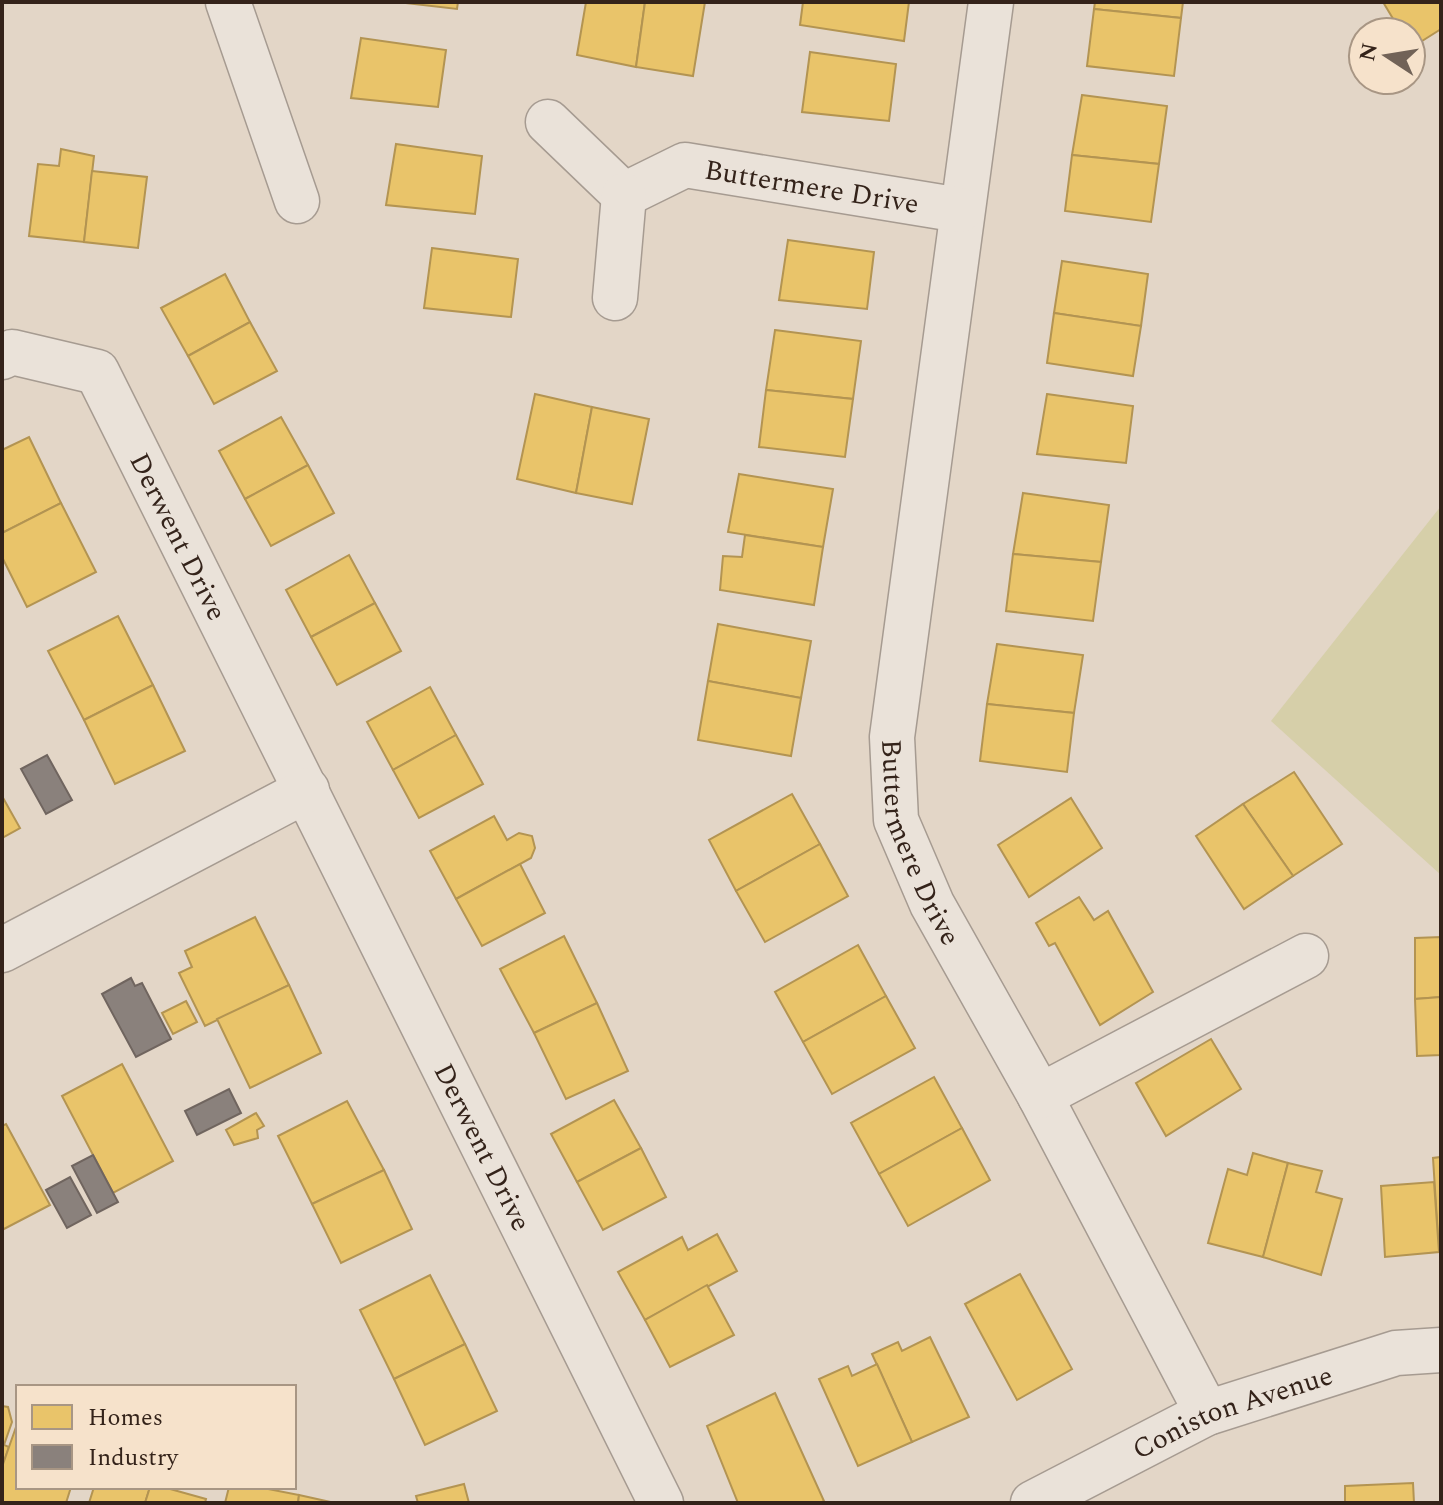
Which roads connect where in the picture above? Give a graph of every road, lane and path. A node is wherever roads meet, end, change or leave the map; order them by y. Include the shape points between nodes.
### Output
1 (228, 2) edge
2 (991, 2) edge
3 (548, 122) dead end
4 (624, 195) junction
5 (297, 201) dead end
6 (960, 210) junction
7 (615, 298) dead end
8 (2, 357) edge
9 (307, 790) junction
10 (2, 950) edge
11 (1306, 956) dead end
12 (1040, 1096) junction
13 (1441, 1350) edge
14 (1207, 1413) junction
15 (661, 1503) edge
16 (1033, 1503) edge

1 - 5 street
2 - 6 street, Buttermere Drive
3 - 4 street
4 - 6 street, Buttermere Drive via 685,165
4 - 7 street
6 - 12 street, Buttermere Drive via 892,737 896,820 932,904
8 - 9 street, Derwent Drive via 12,352 97,372
9 - 10 street
9 - 15 street, Derwent Drive
11 - 12 street
12 - 14 street, Buttermere Drive
13 - 14 street, Coniston Avenue via 1396,1353
14 - 16 street, Coniston Avenue

